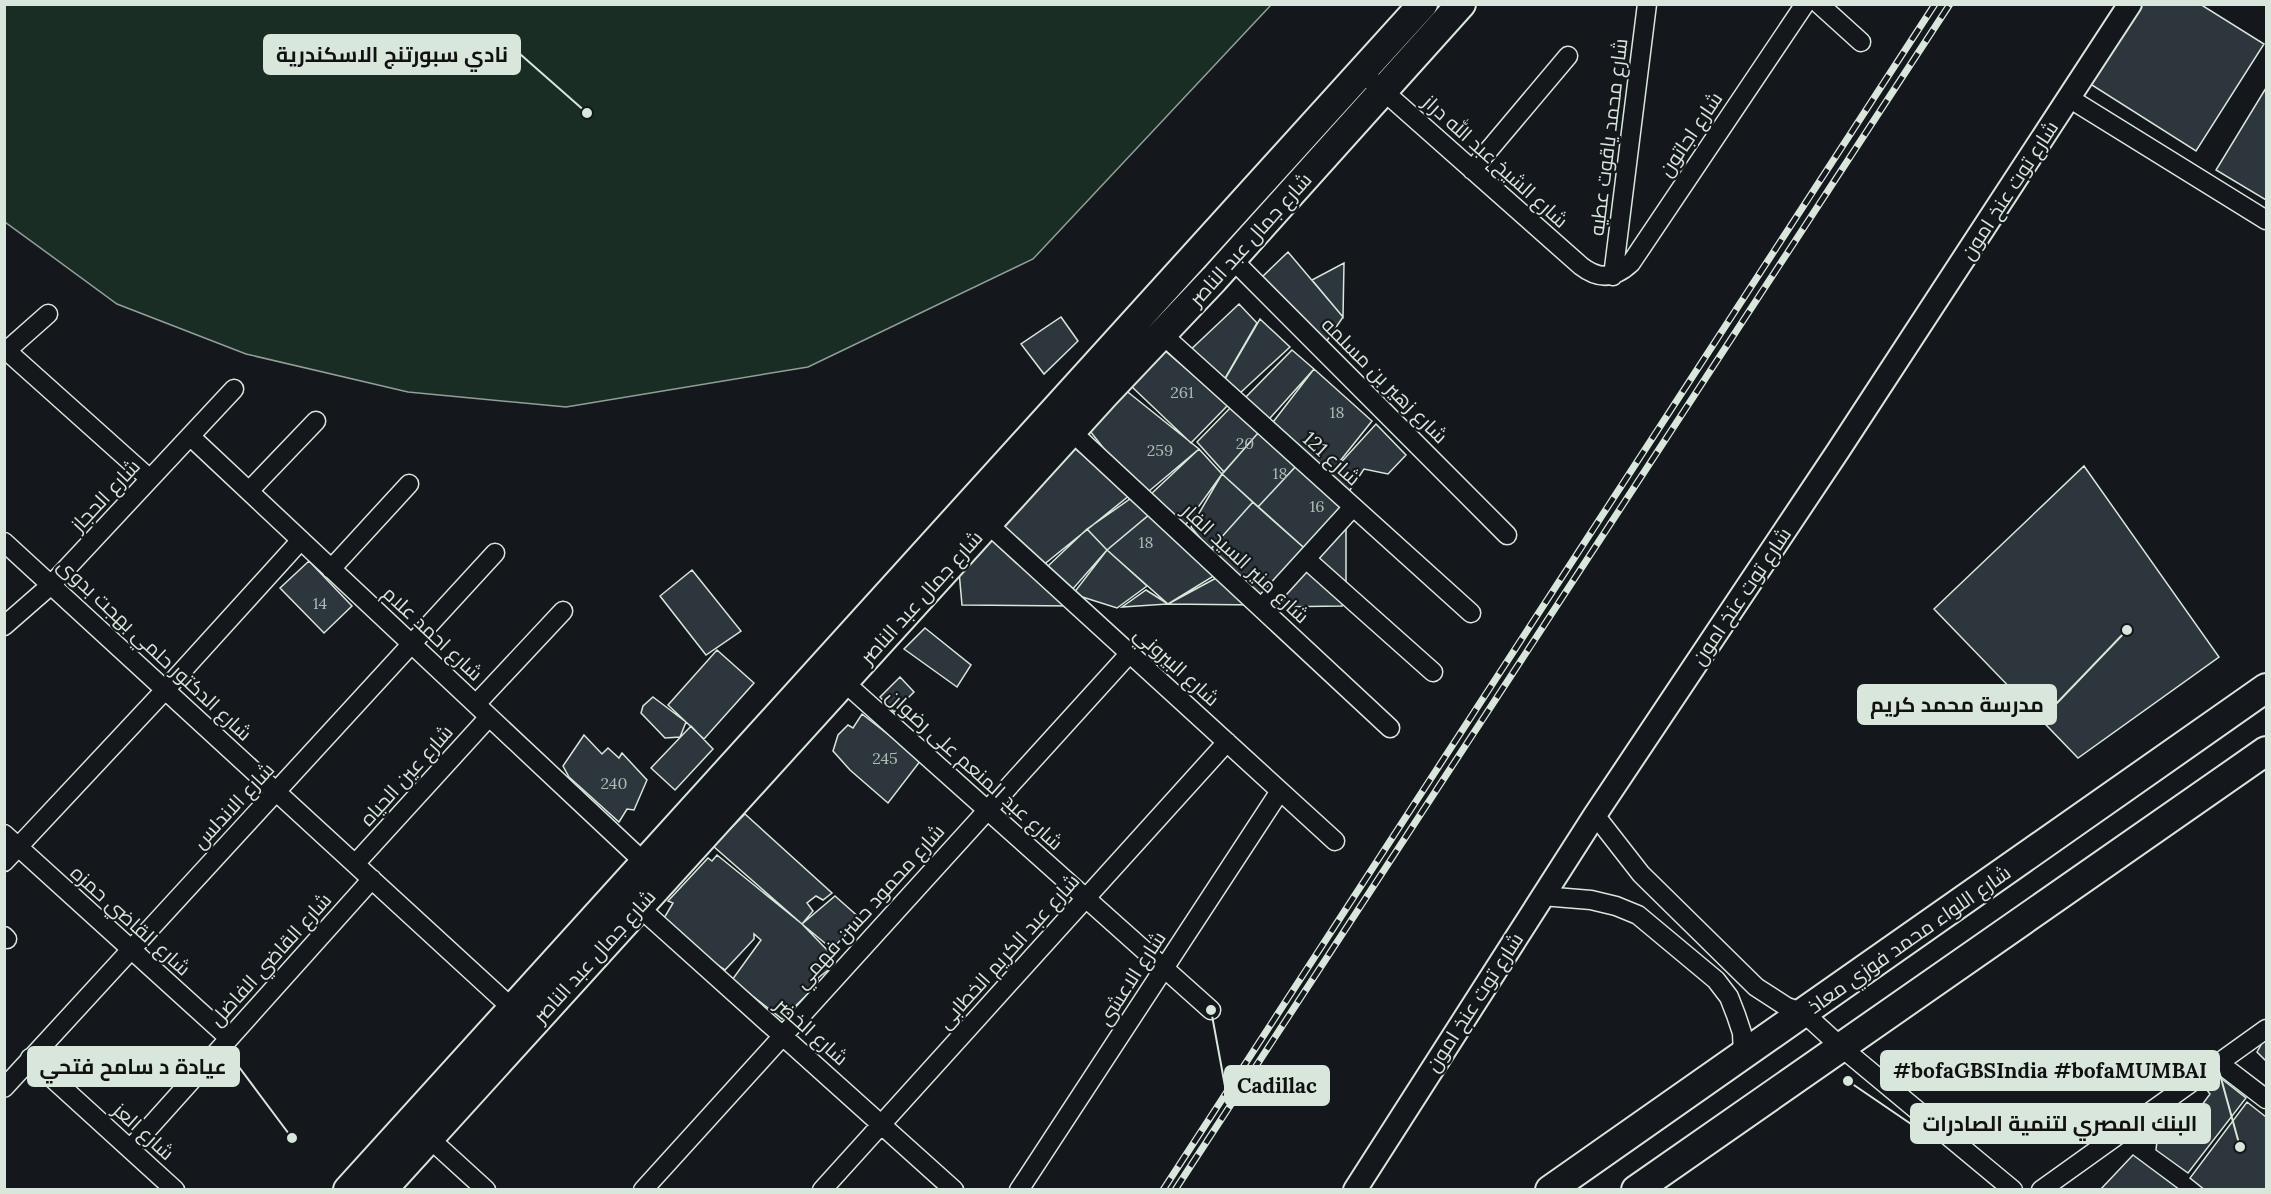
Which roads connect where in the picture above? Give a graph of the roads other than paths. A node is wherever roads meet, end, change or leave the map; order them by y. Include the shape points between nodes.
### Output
1 (1423, 4) edge
2 (1461, 4) edge
3 (1647, 4) edge
4 (1805, 4) edge
5 (1819, 4) edge
6 (2130, 4) edge
7 (1861, 42) dead end
8 (1569, 56) dead end
9 (1362, 72) junction
10 (1383, 91) junction
11 (2069, 98) junction
12 (1472, 170) junction
13 (2266, 220) edge
14 (1232, 258) junction
15 (1608, 277) junction
16 (48, 314) dead end
17 (1163, 335) junction
18 (6, 352) edge
19 (1096, 385) junction
20 (234, 389) dead end
21 (316, 421) dead end
22 (1072, 432) junction
23 (190, 436) junction
24 (150, 479) junction
25 (410, 484) dead end
26 (249, 492) junction
27 (1353, 507) junction
28 (988, 524) junction
29 (1507, 535) dead end
30 (300, 540) junction
31 (4, 542) edge
32 (495, 553) dead end
33 (1306, 559) junction
34 (331, 569) junction
35 (51, 585) junction
36 (1261, 608) junction
37 (563, 611) dead end
38 (1471, 613) dead end
39 (4, 626) edge
40 (411, 644) junction
41 (1130, 653) junction
42 (1433, 672) dead end
43 (844, 682) junction
44 (2266, 688) edge
45 (165, 690) junction
46 (476, 704) junction
47 (489, 717) junction
48 (1390, 728) dead end
49 (1227, 742) junction
50 (2266, 751) edge
51 (276, 791) junction
52 (1280, 791) junction
53 (987, 810) junction
54 (1595, 815) junction
55 (4, 834) edge
56 (1335, 841) dead end
57 (18, 847) junction
58 (4, 862) edge
59 (355, 864) junction
60 (646, 864) junction
61 (372, 879) junction
62 (1542, 896) junction
63 (1086, 898) junction
64 (639, 907) junction
65 (130, 950) junction
66 (1164, 968) junction
67 (513, 1009) junction
68 (1211, 1010) dead end
69 (1804, 1013) junction
70 (2266, 1029) edge
71 (783, 1035) junction
72 (230, 1038) junction
73 (1841, 1047) junction
74 (1743, 1054) junction
75 (30, 1058) junction
76 (2219, 1063) junction
77 (4, 1088) edge
78 (2266, 1099) edge
79 (882, 1124) junction
80 (429, 1138) junction
81 (130, 1149) junction
82 (166, 1187) edge
83 (348, 1190) edge
84 (382, 1190) edge
85 (486, 1190) edge
86 (643, 1190) edge
87 (822, 1190) edge
88 (954, 1190) edge
89 (1019, 1190) edge
90 (1355, 1190) edge
91 (1550, 1190) edge
92 (1636, 1190) edge
93 (2013, 1190) edge
94 (2041, 1190) edge

1 - 9 main road, شارع جمال عبد الناصر
2 - 10 main road, شارع جمال عبد الناصر
3 - 15 street, شارع محمد ياقوت عطيه
4 - 15 street, شارع اجاتون via 1630,263 1622,272
5 - 7 street
6 - 11 street, شارع توت عنخ امون
8 - 12 street
9 - 10 street, شارع الشيخ عبد الله دراز
9 - 19 main road, شارع جمال عبد الناصر
10 - 12 street, شارع الشيخ عبد الله دراز
10 - 14 main road, شارع جمال عبد الناصر
11 - 13 street
11 - 54 street, شارع توت عنخ امون
12 - 15 street, شارع الشيخ عبد الله دراز via 1591,274
14 - 17 main road, شارع جمال عبد الناصر
14 - 29 street, شارع زهير بن مسلمه
16 - 18 street
17 - 19 main road, شارع جمال عبد الناصر
17 - 27 street, شارع 121
18 - 24 street
19 - 22 main road, شارع جمال عبد الناصر
19 - 60 main road, شارع جمال عبد الناصر
20 - 23 street, شارع الحجاز
21 - 26 street
22 - 28 main road, شارع جمال عبد الناصر
22 - 36 street, شارع منير السيد الفار
23 - 24 street, شارع الحجاز
23 - 26 street, شارع احمد علام
24 - 35 street, شارع الحجاز
25 - 34 street
26 - 30 street, شارع احمد علام
27 - 33 street
27 - 38 street, شارع 121
28 - 41 street, شارع البيروني
28 - 43 main road, شارع جمال عبد الناصر
30 - 34 street, شارع احمد علام
30 - 45 street
31 - 35 street, شارع الدكتور حلمي بهجت بدوى
32 - 40 street, شارع الاندلس
33 - 36 street
33 - 42 street
34 - 40 street, شارع احمد علام
35 - 39 street, شارع الحجاز
35 - 45 street, شارع الدكتور حلمي بهجت بدوى
36 - 48 street, شارع منير السيد الفار
37 - 46 street
40 - 46 street, شارع احمد علام
40 - 51 street, شارع الاندلس
41 - 49 street, شارع البيروني
41 - 53 street, شارع محمود حسن فهمي
43 - 53 street, شارع عبد المنعم على رضوان
43 - 64 main road, شارع جمال عبد الناصر
44 - 69 main road, شارع اللواء محمد فوزي معاذ
45 - 51 street, شارع الدكتور حلمي بهجت بدوى
45 - 57 street
46 - 47 street, شارع احمد علام
47 - 59 street, شارع عين الحياه
47 - 60 street, شارع احمد علام
49 - 52 street, شارع البيروني
49 - 63 street, شارع عبد الكريم الخطابى
50 - 73 main road
51 - 59 street, شارع الدكتور حلمي بهجت بدوى
51 - 65 street, شارع الاندلس
52 - 56 street, شارع البيروني
52 - 66 street, شارع الاعشى
53 - 63 street, شارع عبد المنعم على رضوان
53 - 71 street, شارع محمود حسن فهمي
54 - 62 street, شارع توت عنخ امون
54 - 69 street via 1641,874 1756,987
55 - 57 street, شارع القاضي حمزه
57 - 58 street
57 - 65 street, شارع القاضي حمزه
59 - 61 street, شارع الدكتور حلمي بهجت بدوى
60 - 67 main road, شارع جمال عبد الناصر
61 - 67 street, شارع الدكتور حلمي بهجت بدوى
61 - 72 street, شارع القاضي الفاضل
62 - 74 street via 1591,900 1638,915 1716,980 1729,997 1742,1033
62 - 90 street, شارع توت عنخ امون
63 - 66 street, شارع عبد المنعم على رضوان
63 - 79 street, شارع عبد الكريم الخطابى
64 - 71 street, شارع الخضر
64 - 80 main road, شارع جمال عبد الناصر
65 - 72 street, شارع القاضي حمزه
65 - 75 street, شارع الاندلس
66 - 68 street, شارع عبد المنعم على رضوان
66 - 89 street, شارع الاعشى
67 - 83 main road, شارع جمال عبد الناصر
69 - 73 street
69 - 74 main road, شارع اللواء محمد فوزي معاذ
70 - 76 street
71 - 79 street, شارع الخضر
71 - 86 street, شارع محمود حسن فهمي
72 - 81 street, شارع القاضي الفاضل
73 - 92 main road
73 - 93 street
74 - 91 main road, شارع اللواء محمد فوزي معاذ
75 - 77 street, شارع الاندلس
75 - 81 street, شارع العز
76 - 78 street
76 - 94 street
79 - 87 street, شارع عبد الكريم الخطابى
79 - 88 street, شارع الخضر
80 - 84 main road, شارع جمال عبد الناصر
80 - 85 street
81 - 82 street, شارع العز

